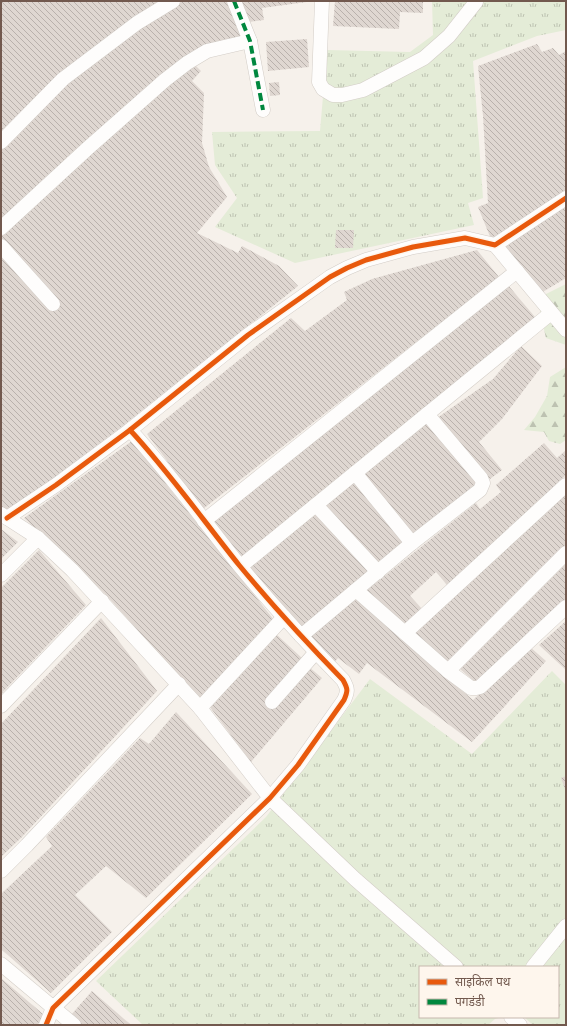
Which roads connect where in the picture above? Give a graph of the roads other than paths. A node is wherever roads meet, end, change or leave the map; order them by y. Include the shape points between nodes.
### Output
1 (173, 1) edge
2 (234, 1) edge
3 (322, 1) edge
4 (474, 1) edge
5 (250, 41) junction
6 (263, 110) dead end
7 (1, 142) edge
8 (566, 198) edge
9 (1, 228) edge
10 (495, 245) junction
11 (1, 246) edge
12 (516, 270) junction
13 (53, 304) dead end
14 (551, 313) junction
15 (566, 330) edge
16 (427, 414) junction
17 (130, 430) junction
18 (355, 473) junction
19 (566, 485) edge
20 (316, 504) junction
21 (4, 516) edge
22 (204, 521) junction
23 (38, 538) junction
24 (412, 543) junction
25 (566, 553) edge
26 (241, 566) junction
27 (378, 572) junction
28 (1, 575) edge
29 (356, 590) junction
30 (102, 601) junction
31 (566, 607) edge
32 (284, 617) junction
33 (405, 633) junction
34 (301, 636) junction
35 (316, 652) junction
36 (448, 671) junction
37 (179, 684) junction
38 (272, 702) dead end
39 (1, 706) edge
40 (200, 708) junction
41 (270, 798) junction
42 (1, 871) edge
43 (566, 926) edge
44 (1, 964) edge
45 (455, 966) edge
46 (534, 966) edge
47 (53, 1008) junction
48 (512, 1018) edge
49 (46, 1025) edge
50 (74, 1025) edge
51 (520, 1025) edge

1 - 7 street via 137,23 63,79
2 - 5 street
3 - 4 street via 319,82 323,89 333,95 363,90 424,58 449,36
5 - 6 street
5 - 9 street via 207,52 187,63 106,132
8 - 10 street
10 - 12 street
10 - 17 street via 465,238 412,247 347,268 330,277 248,335
11 - 13 street
12 - 14 street
12 - 22 street
14 - 15 street
14 - 16 street
16 - 18 street
16 - 24 street via 483,483 480,490
17 - 21 street via 56,485
17 - 22 street
18 - 20 street
18 - 24 street
19 - 33 street
20 - 26 street
20 - 27 street
21 - 23 street
22 - 26 street
23 - 28 street
23 - 30 street
24 - 27 street
25 - 36 street
26 - 32 street
27 - 29 street
29 - 33 street
29 - 34 street
30 - 37 street
30 - 39 street
31 - 36 street via 480,687 471,688
32 - 34 street
32 - 40 street
33 - 36 street
34 - 35 street
35 - 38 street
35 - 41 street via 343,680 347,692 298,765
37 - 40 street
37 - 42 street
40 - 41 street
41 - 45 street via 355,879
41 - 47 street
43 - 46 street
44 - 47 street
47 - 49 street
47 - 50 street
48 - 51 street

